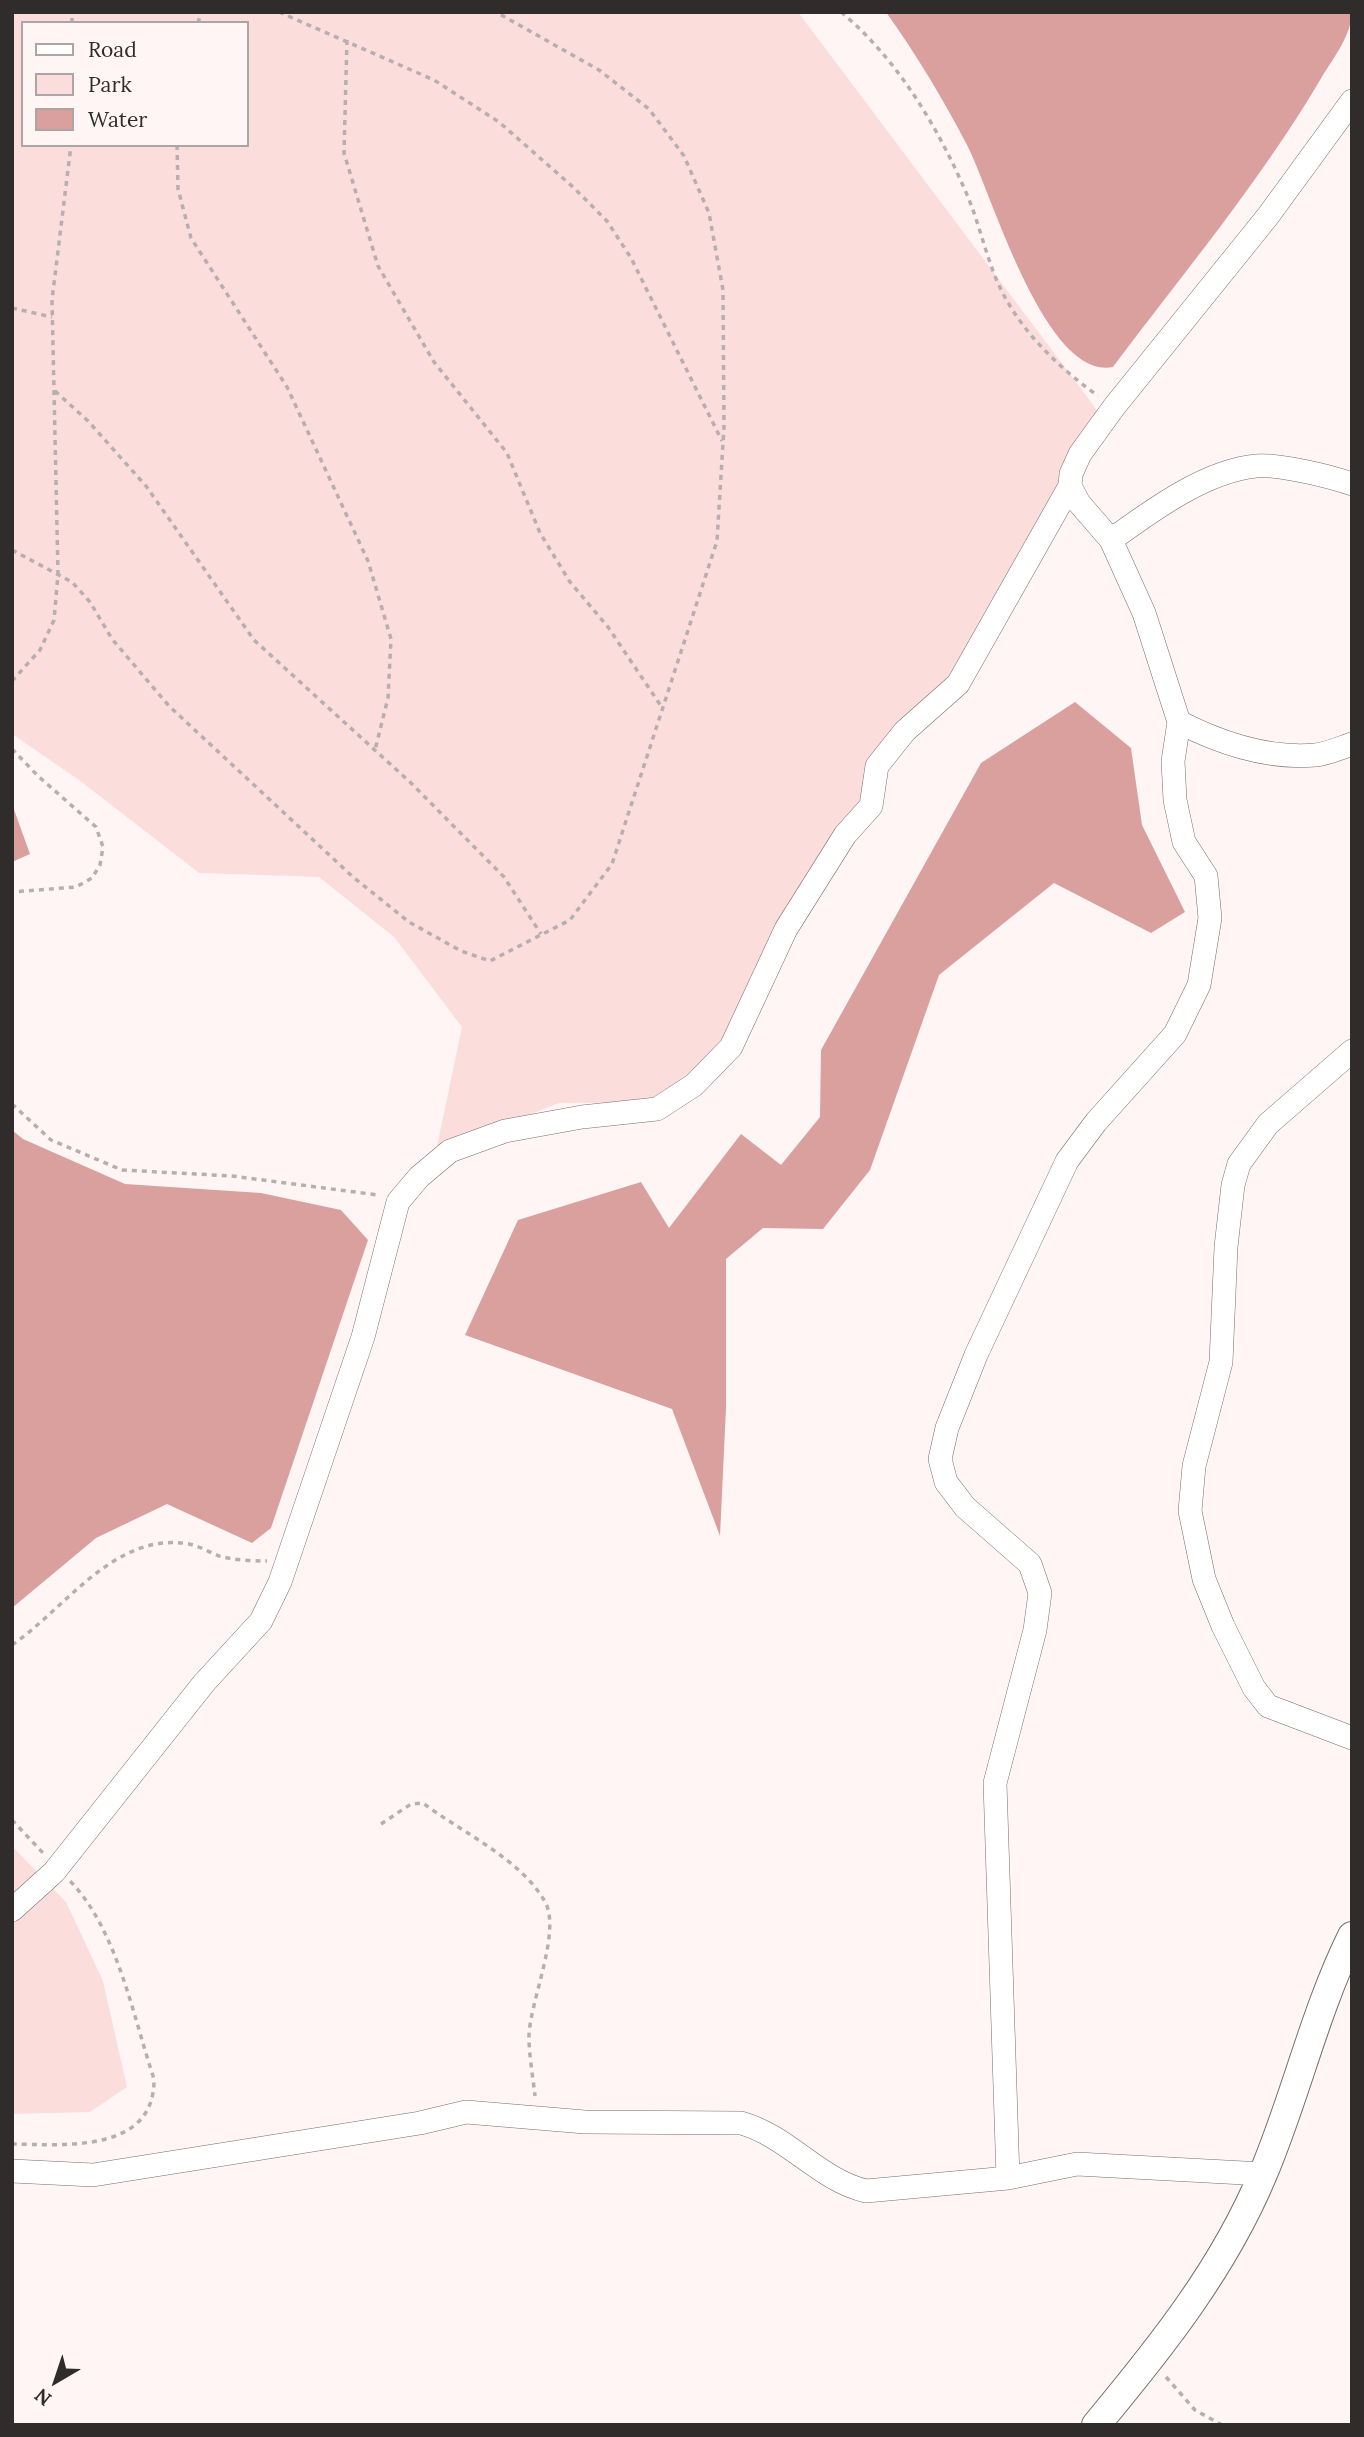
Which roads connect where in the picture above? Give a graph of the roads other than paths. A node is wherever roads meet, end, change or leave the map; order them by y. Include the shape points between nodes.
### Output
1 (1352, 101) edge
2 (1352, 484) edge
3 (1070, 486) junction
4 (1111, 540) junction
5 (1179, 722) junction
6 (1352, 744) edge
7 (1352, 1051) edge
8 (1352, 1738) edge
9 (12, 1910) edge
10 (1352, 1936) edge
11 (12, 2171) edge
12 (1263, 2175) junction
13 (1008, 2178) junction
14 (1096, 2425) edge

1 - 3 street via 1268,216 1114,407 1080,454
2 - 4 street via 1329,476 1256,466 1196,484
3 - 4 street
3 - 9 street via 958,684 905,731 877,766 871,806 845,835 786,929 731,1047 694,1085 657,1110 505,1131 450,1151 401,1199 363,1337 287,1560 261,1621 204,1683 58,1868
4 - 5 street via 1144,613
5 - 6 street via 1207,737 1272,753 1316,755
5 - 13 street via 1173,761 1175,800 1184,842 1206,876 1210,918 1199,985 1175,1034 1067,1161 976,1355 947,1428 940,1459 946,1482 965,1507 1030,1563 1040,1593 1035,1630 995,1783
7 - 8 street via 1268,1124 1239,1164 1226,1247 1221,1362 1194,1466 1190,1511 1204,1579 1254,1688 1268,1706
10 - 12 street via 1331,1980
11 - 13 street via 93,2175 466,2112 585,2122 741,2123 765,2130 845,2186 866,2191
12 - 13 street via 1077,2165
12 - 14 street via 1223,2255 1152,2357

